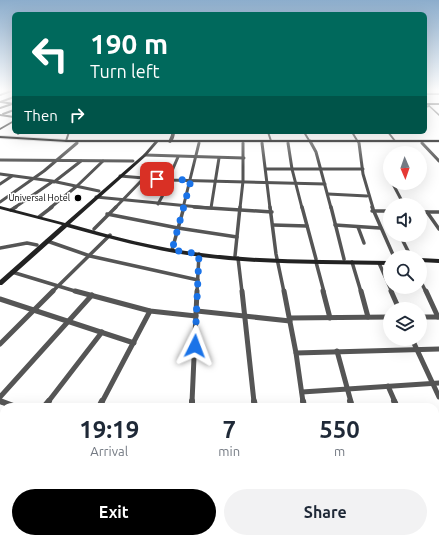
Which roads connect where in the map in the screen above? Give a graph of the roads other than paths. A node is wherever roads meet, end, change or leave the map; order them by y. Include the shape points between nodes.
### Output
1 (12, 120) edge
2 (0, 129) edge
3 (68, 134) edge
4 (173, 134) edge
5 (269, 134) edge
6 (305, 134) edge
7 (353, 134) edge
8 (389, 134) edge
9 (0, 138) edge
10 (66, 141) junction
11 (271, 141) junction
12 (155, 142) junction
13 (171, 142) junction
14 (309, 142) junction
15 (358, 142) junction
16 (395, 142) junction
17 (439, 142) edge
18 (77, 143) junction
19 (198, 143) junction
20 (243, 143) junction
21 (262, 143) junction
22 (288, 143) junction
23 (422, 143) junction
24 (145, 155) junction
25 (178, 157) junction
26 (197, 157) junction
27 (219, 158) junction
28 (244, 158) junction
29 (0, 160) edge
30 (57, 160) junction
31 (82, 161) junction
32 (103, 161) junction
33 (133, 161) junction
34 (439, 162) edge
35 (266, 169) junction
36 (292, 169) junction
37 (321, 169) junction
38 (363, 170) junction
39 (0, 174) edge
40 (12, 176) junction
41 (120, 176) junction
42 (32, 179) junction
43 (143, 179) junction
44 (169, 180) junction
45 (191, 180) junction
46 (216, 181) junction
47 (243, 181) junction
48 (53, 182) junction
49 (268, 182) junction
50 (296, 183) junction
51 (0, 184) edge
52 (325, 184) junction
53 (77, 186) junction
54 (99, 191) junction
55 (328, 194) junction
56 (368, 196) junction
57 (96, 197) junction
58 (121, 200) junction
59 (0, 202) edge
60 (158, 204) junction
61 (184, 206) junction
62 (0, 207) edge
63 (211, 208) junction
64 (11, 210) junction
65 (241, 210) junction
66 (372, 211) junction
67 (272, 212) junction
68 (383, 212) edge
69 (427, 212) joint
70 (439, 212) edge
71 (107, 214) junction
72 (39, 217) junction
73 (64, 223) junction
74 (273, 225) junction
75 (335, 225) junction
76 (307, 226) junction
77 (358, 227) junction
78 (178, 228) junction
79 (380, 228) junction
80 (94, 229) junction
81 (439, 229) edge
82 (110, 235) junction
83 (237, 237) junction
84 (47, 241) junction
85 (364, 242) dead end
86 (38, 245) junction
87 (0, 248) edge
88 (172, 249) junction
89 (391, 250) edge
90 (199, 254) junction
91 (90, 256) junction
92 (236, 257) junction
93 (344, 259) junction
94 (278, 260) junction
95 (316, 260) junction
96 (383, 261) edge
97 (352, 262) junction
98 (383, 262) edge
99 (427, 262) edge
100 (439, 262) edge
101 (379, 263) junction
102 (12, 272) junction
103 (0, 278) edge
104 (198, 280) junction
105 (0, 283) edge
106 (58, 287) junction
107 (427, 294) edge
108 (92, 295) junction
109 (0, 299) edge
110 (396, 302) edge
111 (33, 310) junction
112 (150, 311) junction
113 (197, 313) junction
114 (244, 317) junction
115 (368, 317) junction
116 (383, 317) edge
117 (427, 317) edge
118 (438, 317) edge
119 (330, 318) junction
120 (290, 320) junction
121 (69, 322) junction
122 (102, 332) junction
123 (134, 343) junction
124 (0, 344) edge
125 (416, 346) edge
126 (417, 349) junction
127 (439, 349) edge
128 (337, 351) junction
129 (296, 353) junction
130 (436, 383) edge
131 (388, 386) junction
132 (347, 388) junction
133 (302, 392) junction
134 (0, 397) edge
135 (439, 397) edge
136 (47, 403) edge
137 (101, 403) edge
138 (192, 403) edge
139 (255, 403) edge
140 (303, 403) edge
141 (351, 403) edge
142 (395, 403) edge

1 - 2 main road
3 - 10 street
4 - 13 main road
5 - 11 street
6 - 14 street
7 - 15 street
8 - 16 street
9 - 10 highway
9 - 18 highway
10 - 12 highway
11 - 13 highway
11 - 14 highway
12 - 13 highway
12 - 18 highway
12 - 24 main road
12 - 33 main road
13 - 19 highway
14 - 15 highway
14 - 22 highway
14 - 37 street via 316,152
15 - 16 highway
15 - 23 highway
15 - 38 street
16 - 17 highway
17 - 23 highway
18 - 30 street
19 - 20 highway
19 - 26 street
20 - 21 highway
20 - 28 street
21 - 22 highway
21 - 35 street
22 - 36 street
23 - 34 street
24 - 25 street
24 - 41 main road
25 - 26 street
25 - 44 street
26 - 27 street
26 - 45 street
27 - 28 street
27 - 46 street
28 - 47 street
29 - 30 street
30 - 31 street
30 - 42 street
31 - 32 street
31 - 48 street
32 - 33 street
32 - 53 street
33 - 54 main road
35 - 36 street
35 - 49 street
36 - 37 street
36 - 50 street
37 - 38 street
37 - 52 street
38 - 56 street
39 - 40 street
40 - 42 street
40 - 51 street
41 - 43 street
41 - 57 main road
42 - 48 street
42 - 59 street
43 - 44 street
43 - 58 street
44 - 45 street
44 - 60 street
45 - 46 street
45 - 61 street
46 - 47 street
46 - 63 street
47 - 49 street
47 - 65 street
48 - 53 street
48 - 64 street
49 - 50 street
49 - 67 street
50 - 52 street
50 - 76 street
52 - 55 street
53 - 54 street
53 - 72 street
54 - 73 main road
55 - 56 street
55 - 75 street
56 - 66 street
57 - 58 street
57 - 73 main road
58 - 60 street
58 - 71 street
60 - 61 street
61 - 63 street
61 - 78 street
62 - 64 main road
63 - 65 street
64 - 72 main road
65 - 67 street
65 - 83 street
66 - 68 street
66 - 79 street
67 - 74 street
69 - 70 street
69 - 81 street
71 - 78 street
71 - 80 street
72 - 73 main road
73 - 80 main road
73 - 82 main road
73 - 84 main road
73 - 86 main road
74 - 76 street
74 - 94 street
75 - 77 street
75 - 93 street
76 - 95 street
77 - 79 street
77 - 85 street
78 - 83 street
78 - 88 street
79 - 89 street
80 - 88 main road
82 - 88 main road
82 - 91 street
83 - 92 street
84 - 91 street
84 - 102 main road
86 - 87 street via 27,243
86 - 103 main road
88 - 90 main road
88 - 92 main road
90 - 92 main road
90 - 104 street
91 - 104 street
91 - 106 street
92 - 94 main road
92 - 114 street
93 - 95 main road
93 - 96 main road
94 - 95 main road
94 - 120 street
95 - 97 main road
95 - 119 street
97 - 101 main road
97 - 115 street
98 - 101 main road
99 - 100 main road
101 - 110 street
102 - 105 main road
102 - 106 street
104 - 113 street
106 - 108 street
106 - 111 street
107 - 118 street
108 - 112 street
108 - 121 street
109 - 111 street
111 - 121 street
111 - 124 street
112 - 113 street
112 - 123 street
113 - 114 street
113 - 138 street
114 - 120 street
114 - 139 street
115 - 116 street
115 - 119 street
117 - 118 street
119 - 120 street
120 - 129 street
121 - 122 street
121 - 134 street
122 - 123 street
122 - 136 street
123 - 137 street
125 - 126 street
126 - 127 street
126 - 128 street
126 - 130 street
128 - 129 street
128 - 132 street
129 - 133 street
130 - 131 street
130 - 135 street
131 - 132 street
131 - 142 street
132 - 133 street
132 - 141 street
133 - 140 street

